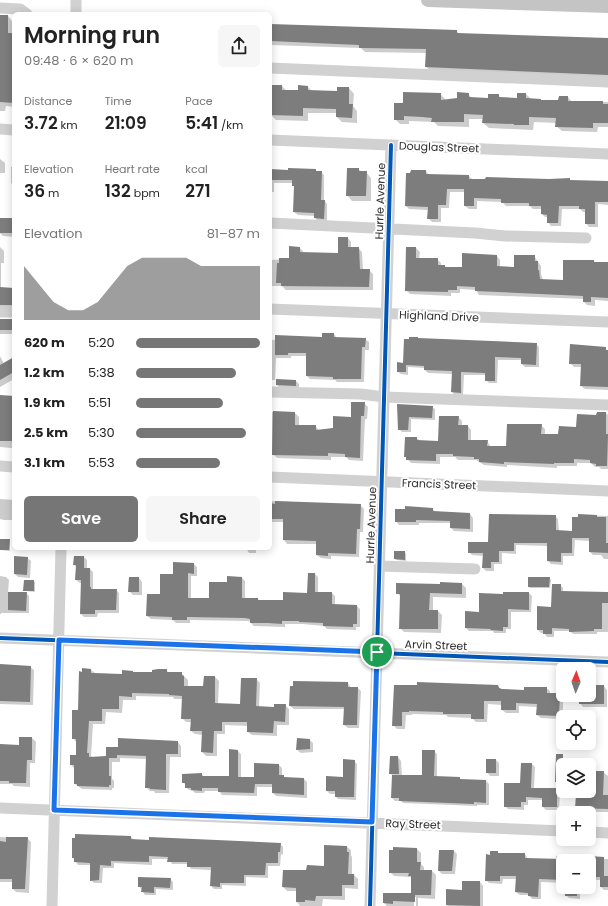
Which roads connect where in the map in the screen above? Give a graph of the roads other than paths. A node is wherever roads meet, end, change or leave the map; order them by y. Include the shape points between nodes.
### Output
1 (76, 0) edge
2 (428, 0) edge
3 (518, 2) edge
4 (608, 6) edge
5 (0, 8) edge
6 (24, 12) edge
7 (76, 12) edge
8 (272, 68) edge
9 (608, 82) edge
10 (0, 129) edge
11 (12, 130) edge
12 (272, 140) edge
13 (391, 145) junction
14 (608, 154) edge
15 (272, 223) edge
16 (389, 228) junction
17 (586, 238) dead end
18 (272, 309) edge
19 (0, 312) edge
20 (12, 312) edge
21 (386, 313) junction
22 (608, 322) edge
23 (272, 392) edge
24 (384, 397) junction
25 (608, 405) edge
26 (0, 466) edge
27 (12, 467) edge
28 (272, 477) edge
29 (382, 481) junction
30 (608, 491) edge
31 (61, 550) edge
32 (379, 566) junction
33 (475, 569) dead end
34 (0, 638) edge
35 (59, 640) junction
36 (377, 652) junction
37 (608, 662) edge
38 (0, 808) edge
39 (54, 810) junction
40 (372, 822) junction
41 (556, 831) edge
42 (596, 832) edge
43 (608, 833) edge
44 (52, 906) edge
45 (370, 906) edge

1 - 7 street
2 - 3 main road
3 - 4 main road
5 - 6 street via 20,9
8 - 9 street
10 - 11 street
12 - 13 street, Douglas Street
13 - 14 street, Douglas Street
13 - 16 street, Hurrle Avenue
15 - 16 street
16 - 17 street via 505,236
16 - 21 street, Hurrle Avenue
18 - 21 street, Highland Drive
19 - 20 street
21 - 22 street, Highland Drive
21 - 24 street, Hurrle Avenue
23 - 24 street
24 - 25 street
24 - 29 street, Hurrle Avenue
26 - 27 street
28 - 29 street, Francis Street
29 - 30 street, Francis Street
29 - 32 street, Hurrle Avenue
31 - 35 street
32 - 33 street
32 - 36 street, Hurrle Avenue
34 - 35 street, Arvin Street
35 - 36 street, Arvin Street
35 - 39 street
36 - 37 street, Arvin Street
36 - 40 street, Hurrle Avenue
38 - 39 street, Ray Street
39 - 40 street, Ray Street
39 - 44 street
40 - 41 street, Ray Street
40 - 45 street, Hurrle Avenue
42 - 43 street

